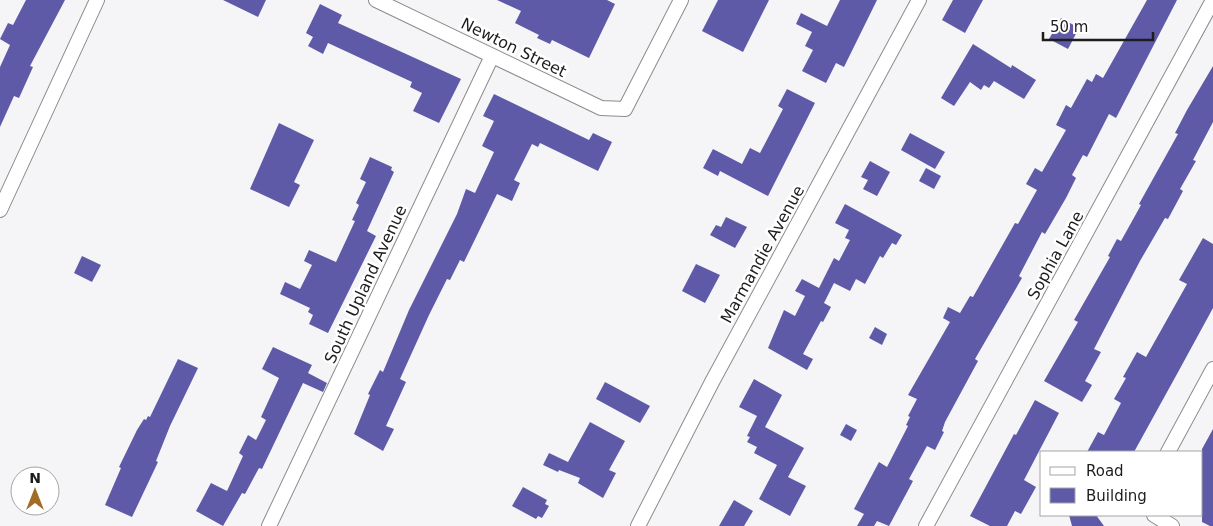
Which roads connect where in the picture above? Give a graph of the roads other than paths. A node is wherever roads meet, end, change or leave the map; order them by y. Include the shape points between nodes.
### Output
1 (97, 0) edge
2 (376, 0) edge
3 (681, 0) edge
4 (919, 0) edge
5 (1212, 0) edge
6 (492, 56) junction
7 (0, 210) edge
8 (1213, 369) edge
9 (1169, 451) edge
10 (1156, 516) edge
11 (269, 526) edge
12 (638, 526) edge
13 (926, 526) edge
14 (1172, 526) edge

1 - 7 street
2 - 6 street, Newton Street
3 - 6 street, Newton Street via 625,109 601,108
4 - 12 street, Marmandie Avenue via 712,382
5 - 13 street, Sophia Lane
6 - 11 street, South Upland Avenue
8 - 9 street
10 - 14 street

